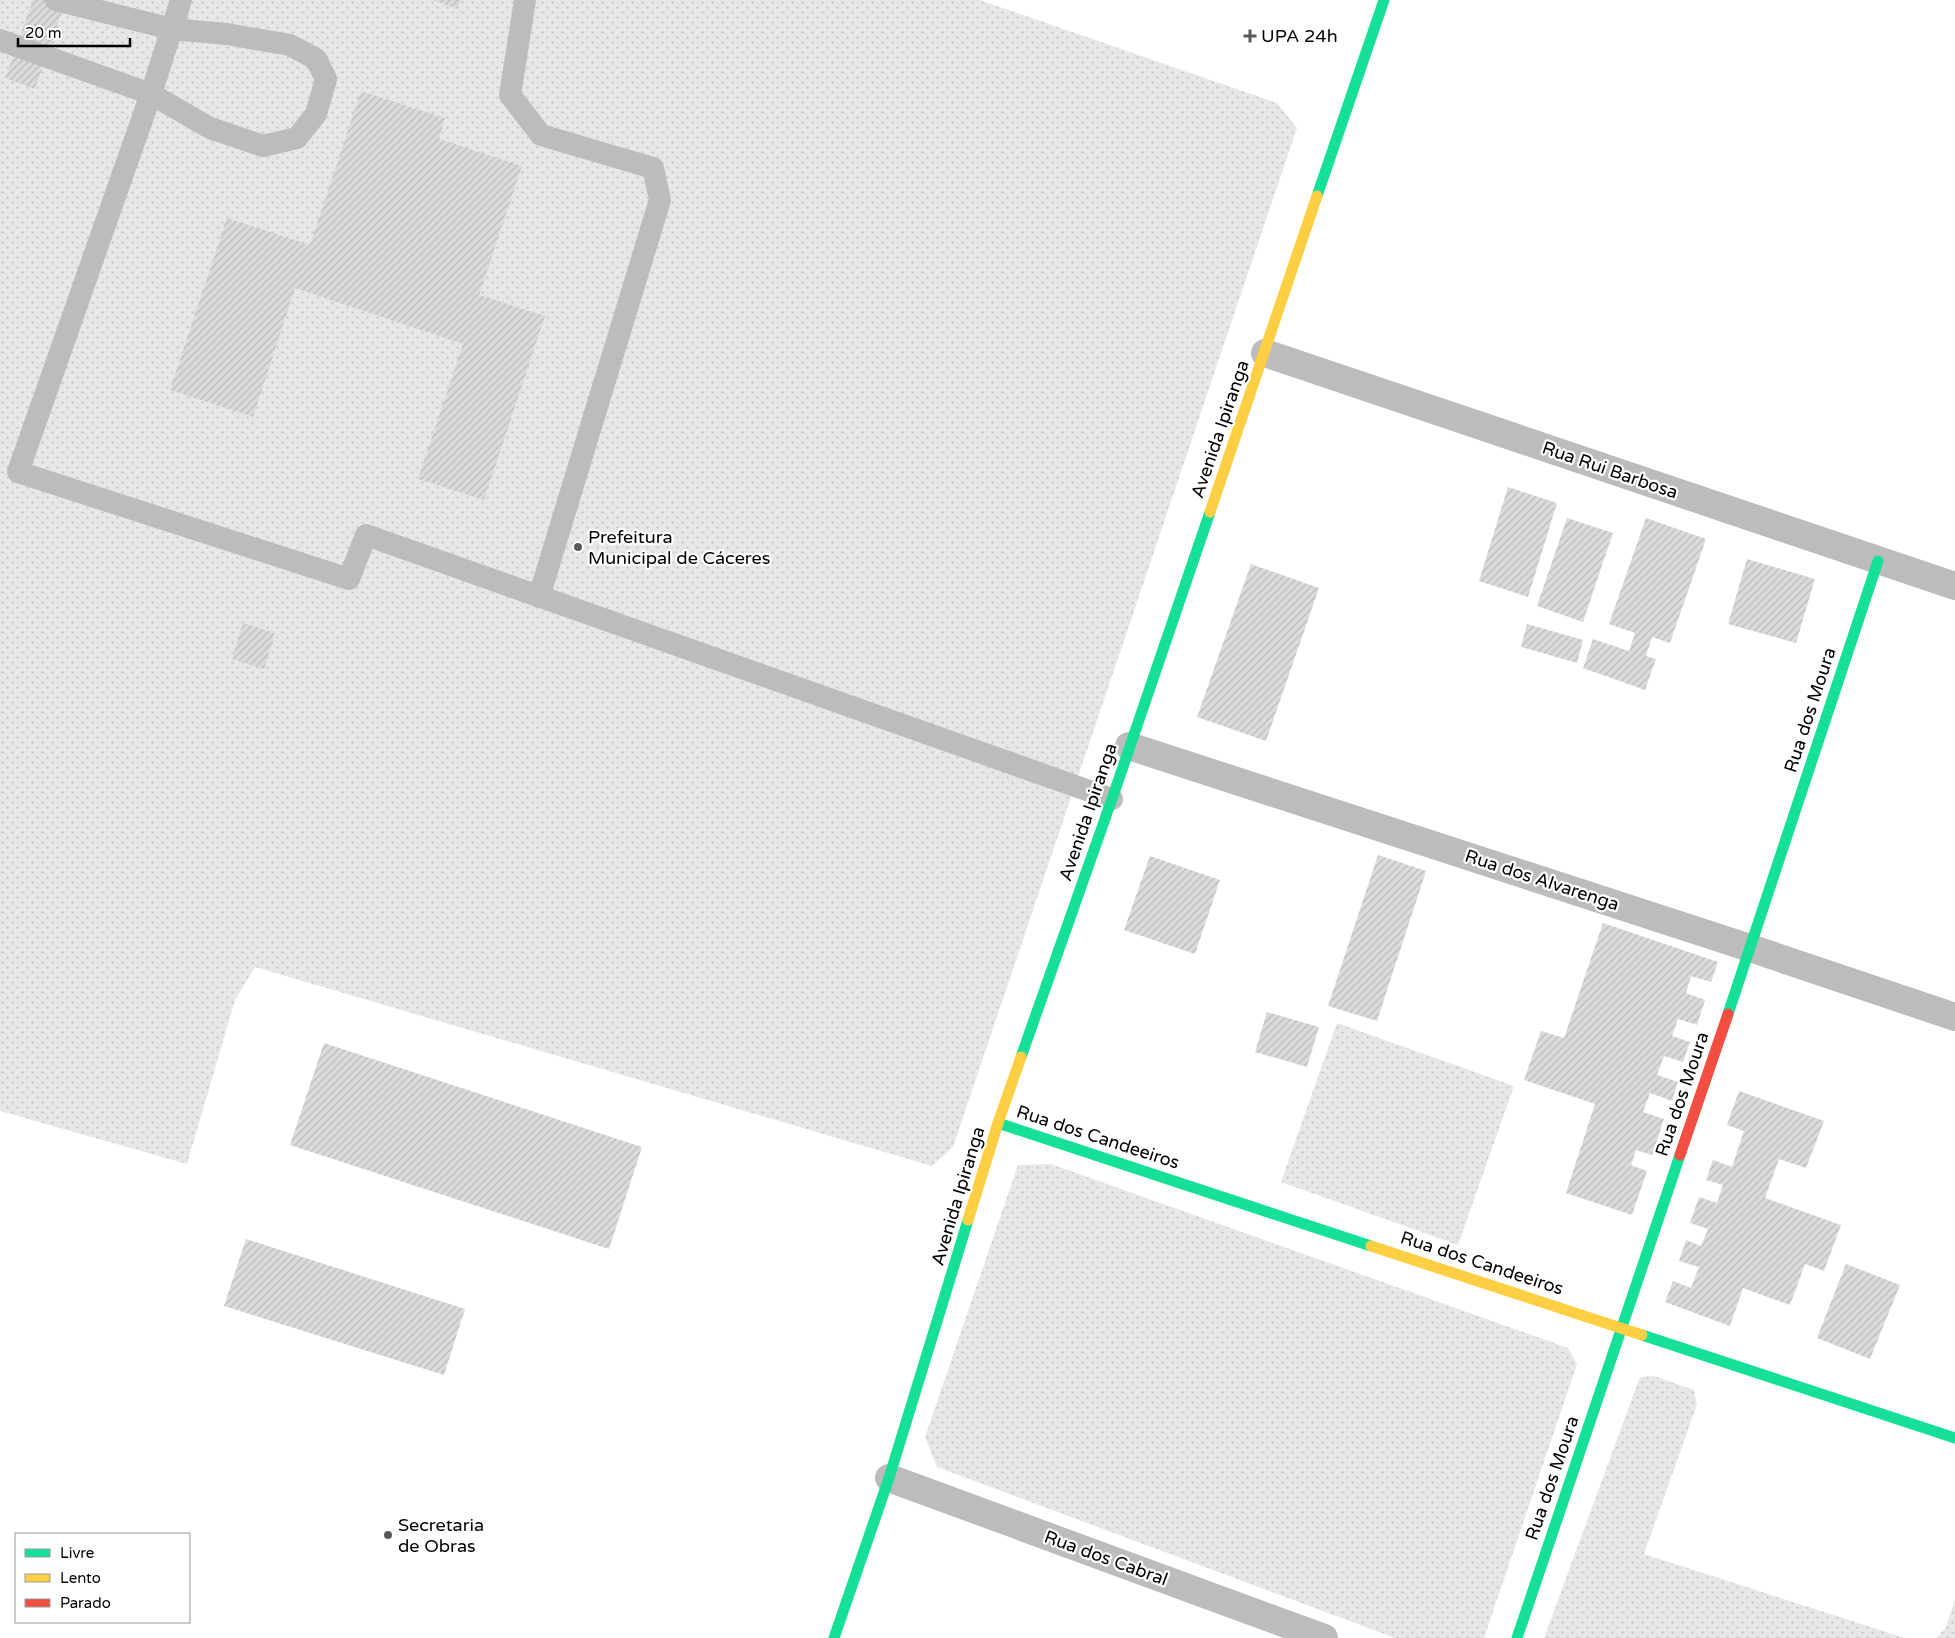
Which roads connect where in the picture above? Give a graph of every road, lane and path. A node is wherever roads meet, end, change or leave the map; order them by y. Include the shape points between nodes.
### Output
1 (56, 0) edge
2 (181, 0) edge
3 (525, 0) edge
4 (1384, 0) edge
5 (172, 29) junction
6 (0, 40) edge
7 (151, 94) junction
8 (1265, 353) junction
9 (1878, 561) junction
10 (1955, 586) edge
11 (539, 597) junction
12 (1129, 746) junction
13 (1112, 800) junction
14 (1750, 948) junction
15 (1955, 1016) edge
16 (998, 1123) junction
17 (1621, 1327) junction
18 (1955, 1438) edge
19 (889, 1478) junction
20 (834, 1638) edge
21 (1324, 1638) edge
22 (1517, 1638) edge

1 - 5 lane
2 - 5 lane
3 - 11 lane via 510,95 541,136 654,168 660,200
4 - 8 street, Avenida Ipiranga
5 - 7 lane
5 - 7 lane via 290,45 316,59 326,79 316,114 297,138 262,146 210,128
6 - 7 lane
7 - 11 lane via 18,472 350,579 366,535
8 - 9 street, Rua Rui Barbosa
8 - 12 street, Avenida Ipiranga
9 - 10 street, Rua Rui Barbosa
9 - 14 street, Rua dos Moura
11 - 13 lane
12 - 13 street, Avenida Ipiranga
12 - 14 street, Rua dos Alvarenga
13 - 16 street, Avenida Ipiranga
14 - 15 street, Rua dos Alvarenga
14 - 17 street, Rua dos Moura
16 - 17 street, Rua dos Candeeiros
16 - 19 street, Avenida Ipiranga
17 - 18 street, Rua dos Candeeiros
17 - 22 street, Rua dos Moura
19 - 20 street, Avenida Ipiranga
19 - 21 street, Rua dos Cabral

